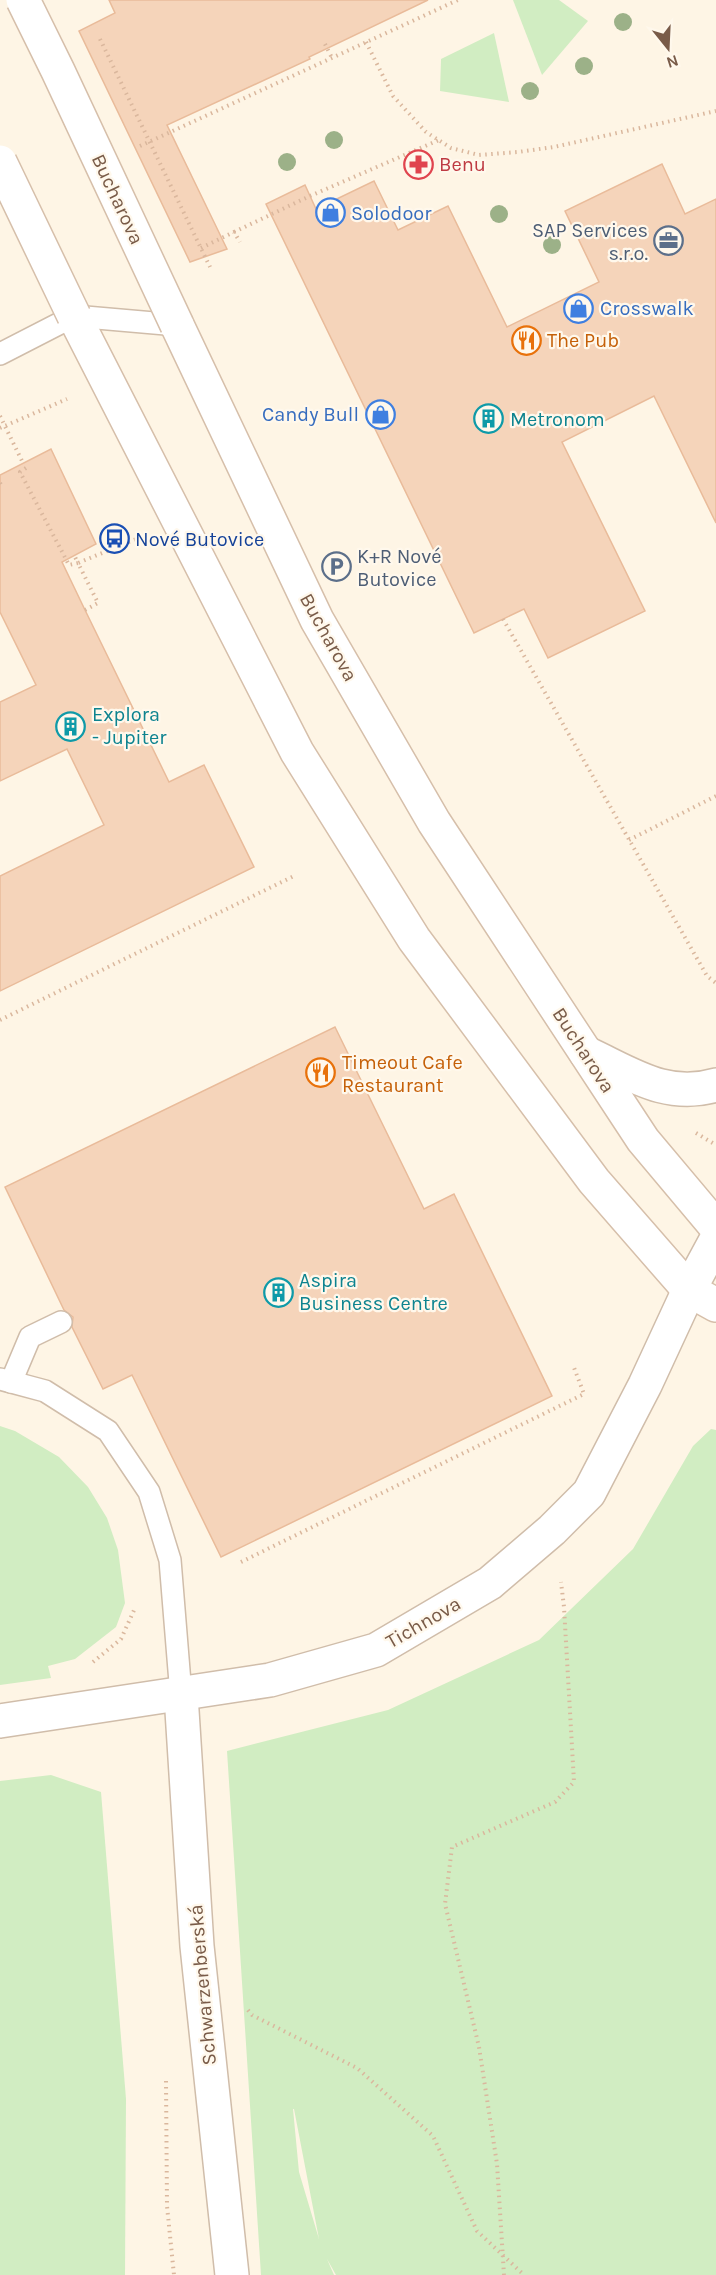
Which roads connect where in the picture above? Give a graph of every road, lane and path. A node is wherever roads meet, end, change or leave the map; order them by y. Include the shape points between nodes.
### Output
1 (23, 0) edge
2 (458, 0) edge
3 (100, 39) dead end
4 (366, 42) junction
5 (325, 44) dead end
6 (332, 58) junction
7 (716, 111) edge
8 (170, 132) dead end
9 (439, 140) junction
10 (0, 162) edge
11 (234, 232) junction
12 (240, 242) dead end
13 (201, 248) junction
14 (210, 267) dead end
15 (75, 315) junction
16 (177, 325) junction
17 (0, 354) edge
18 (71, 397) dead end
19 (0, 416) edge
20 (2, 427) edge
21 (23, 463) dead end
22 (26, 468) dead end
23 (142, 537) dead end
24 (74, 555) dead end
25 (78, 563) junction
26 (85, 610) dead end
27 (503, 620) dead end
28 (716, 796) edge
29 (629, 840) junction
30 (294, 876) dead end
31 (716, 983) edge
32 (0, 1020) edge
33 (586, 1053) junction
34 (716, 1085) edge
35 (716, 1227) edge
36 (716, 1240) edge
37 (703, 1298) edge
38 (61, 1322) dead end
39 (573, 1365) dead end
40 (6, 1380) edge
41 (241, 1562) dead end
42 (561, 1582) dead end
43 (138, 1602) dead end
44 (86, 1665) dead end
45 (181, 1695) junction
46 (0, 1721) edge
47 (246, 2006) dead end
48 (502, 2254) junction
49 (232, 2275) edge
50 (504, 2275) edge
51 (524, 2275) edge

1 - 16 main road, Bucharova, bridge
2 - 4 path
3 - 13 path
4 - 6 path
4 - 9 path via 393,96 426,132
5 - 6 path
6 - 8 path
7 - 9 path via 518,152 479,155
9 - 11 path
10 - 15 main road, bridge
11 - 12 path
11 - 13 path
13 - 14 path
15 - 16 lane
15 - 17 lane
15 - 37 main road via 297,752 408,929 582,1166
16 - 33 main road, Bucharova via 317,620 434,822
18 - 20 path
19 - 20 path
20 - 21 path
22 - 25 path via 20,472 69,565
23 - 25 path
24 - 25 path
25 - 26 path via 98,603
27 - 29 path
28 - 29 path
29 - 31 path via 707,976
30 - 32 path
33 - 34 main road via 661,1087 677,1090
33 - 35 main road, Bucharova via 643,1140
36 - 37 main road, Tichnova
37 - 45 main road, Tichnova via 645,1385 589,1493 490,1583 376,1650 270,1680
38 - 40 lane via 30,1337
39 - 41 path via 584,1394
40 - 45 lane via 45,1392 108,1431 149,1492 170,1560
42 - 48 path via 574,1782 555,1802 452,1846 445,1904 479,2047 497,2164
43 - 44 path via 121,1639
45 - 46 main road, Tichnova
45 - 49 main road, Schwarzenberská via 197,1946
47 - 48 path via 252,2015 357,2068 433,2136 477,2231
48 - 50 path
48 - 51 path

